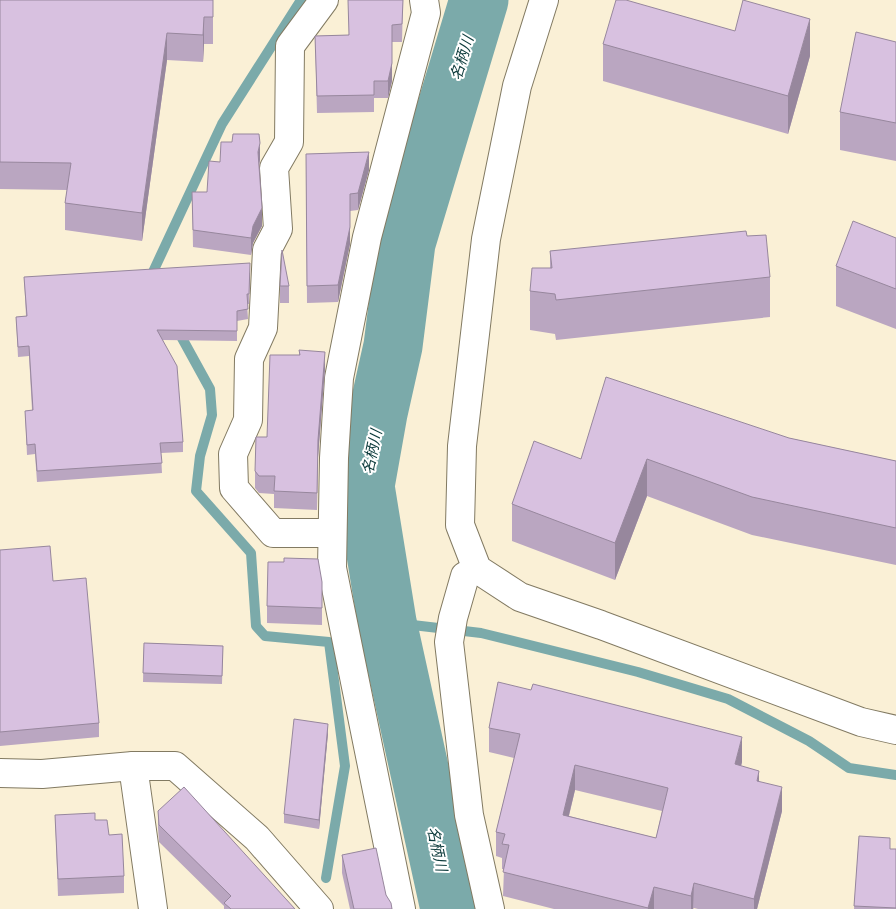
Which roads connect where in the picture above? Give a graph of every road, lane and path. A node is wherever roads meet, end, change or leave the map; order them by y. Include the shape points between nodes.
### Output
1 (324, 0) edge
2 (424, 0) edge
3 (544, 0) edge
4 (332, 534) junction
5 (477, 569) junction
6 (896, 730) edge
7 (133, 766) junction
8 (0, 773) edge
9 (153, 909) edge
10 (319, 909) edge
11 (401, 909) edge
12 (490, 909) edge

1 - 4 street via 290,46 289,142 274,168 278,229 268,250 262,328 249,358 248,420 233,454 234,488 273,533
2 - 4 street via 426,13 366,237 339,378
3 - 5 street via 517,86 485,248 462,446 460,525
4 - 11 street via 332,568
5 - 6 street via 520,597 860,722
5 - 12 street via 465,576 451,630 469,815
7 - 8 street via 42,774
7 - 9 street
7 - 10 street via 175,766 257,838

